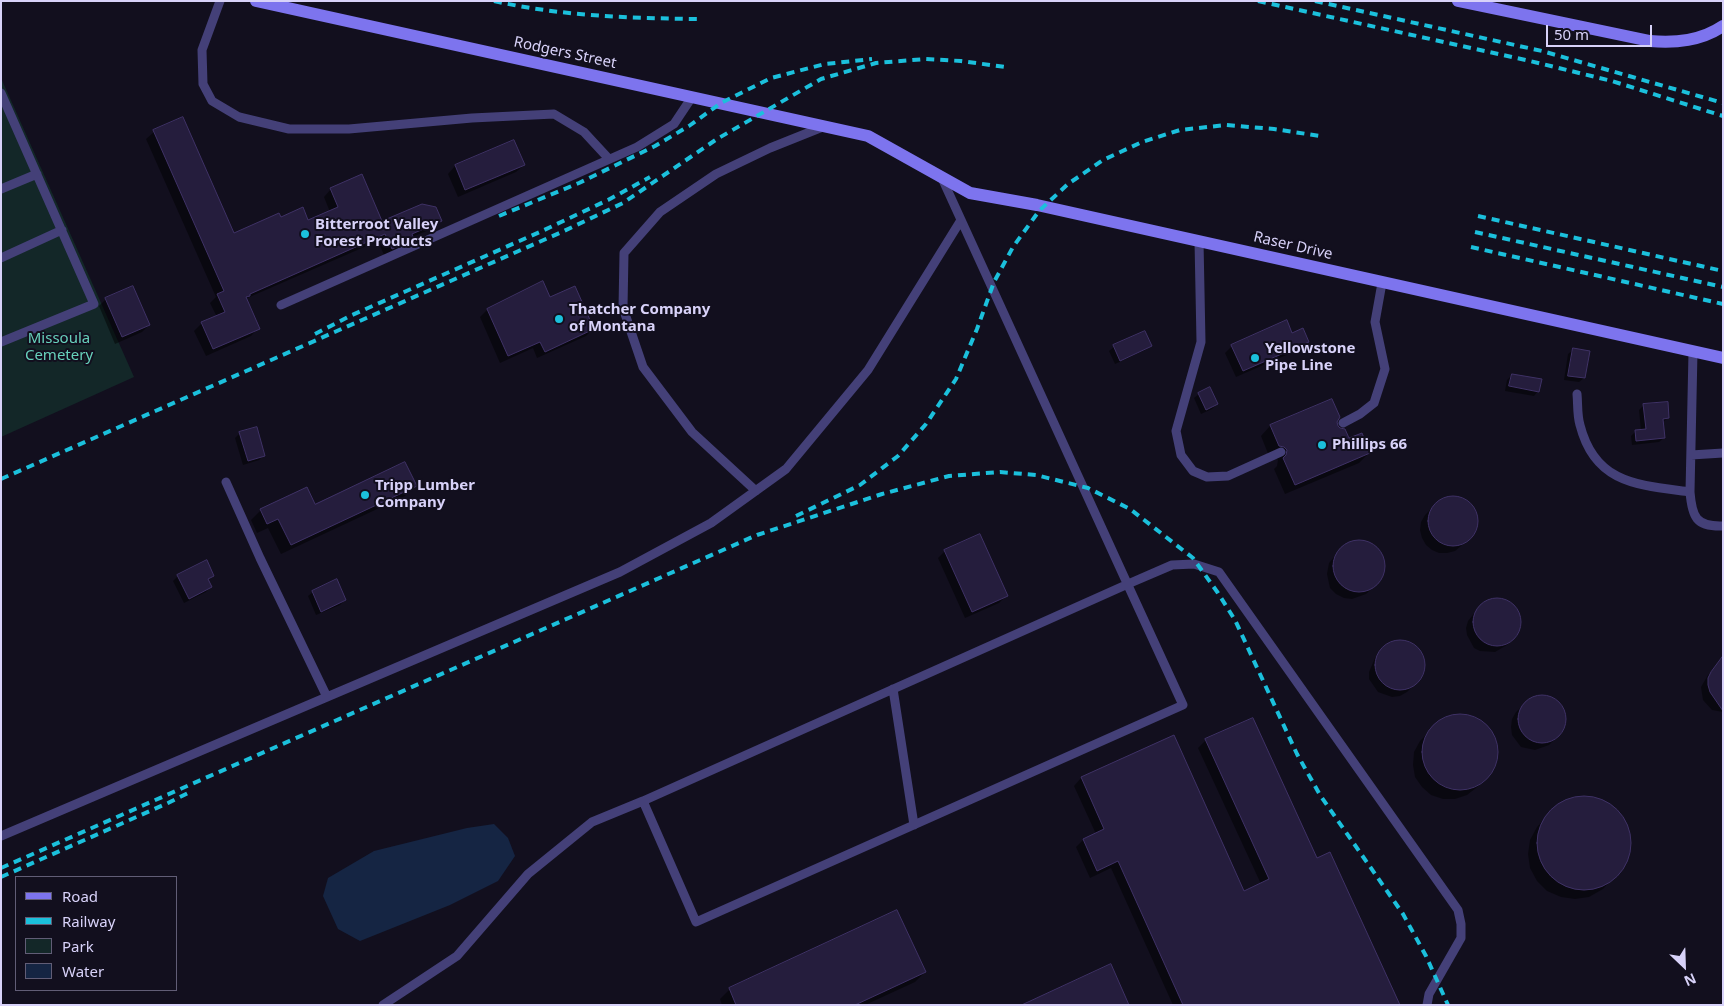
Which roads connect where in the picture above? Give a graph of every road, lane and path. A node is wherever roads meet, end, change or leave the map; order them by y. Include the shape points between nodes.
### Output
1 (220, 1) edge
2 (256, 1) edge
3 (1458, 1) edge
4 (1723, 26) edge
5 (1, 94) edge
6 (692, 97) junction
7 (10, 114) junction
8 (1, 118) edge
9 (825, 126) junction
10 (868, 136) joint
11 (609, 159) junction
12 (37, 174) junction
13 (941, 176) junction
14 (1, 189) edge
15 (961, 220) junction
16 (62, 230) junction
17 (1199, 242) junction
18 (1, 258) edge
19 (1382, 283) junction
20 (281, 305) dead end
21 (1, 342) edge
22 (1693, 352) junction
23 (1723, 358) edge
24 (1577, 394) dead end
25 (1343, 423) dead end
26 (1281, 452) dead end
27 (1723, 453) edge
28 (1691, 454) junction
29 (226, 482) dead end
30 (756, 491) junction
31 (1690, 492) junction
32 (1723, 526) edge
33 (1128, 584) junction
34 (893, 689) junction
35 (327, 697) junction
36 (643, 801) junction
37 (914, 825) junction
38 (1, 836) edge
39 (383, 1005) edge
40 (1427, 1005) edge

1 - 11 lane via 202,50 203,84 212,101 239,117 289,128 349,129 554,114 584,132
2 - 6 street, Rodgers Street
3 - 4 street via 1650,42 1694,40
5 - 7 lane
6 - 9 street, Rodgers Street
6 - 11 lane via 674,124 637,147
7 - 8 lane
7 - 12 lane
9 - 10 street, Rodgers Street
9 - 30 lane via 716,174 660,212 624,253 623,308 643,368 692,432
10 - 13 street, Raser Drive
11 - 20 lane
12 - 14 lane
12 - 16 lane
13 - 15 lane
13 - 17 street, Raser Drive via 970,193
15 - 30 lane via 868,370 786,469
15 - 33 lane
16 - 18 lane
16 - 21 lane via 94,304
17 - 19 street, Raser Drive
17 - 26 lane via 1201,342 1176,431 1181,455 1192,471 1207,477 1228,476
19 - 22 street, Raser Drive
19 - 25 lane via 1375,322 1385,369 1374,403
22 - 23 street, Raser Drive
22 - 28 lane
24 - 31 lane via 1579,424 1590,453 1608,472 1641,486
27 - 28 lane
28 - 31 lane
29 - 35 lane
30 - 35 lane via 711,523 620,572
31 - 32 lane via 1691,509 1698,520 1708,527
33 - 34 lane
33 - 37 lane via 1183,705
33 - 40 lane via 1172,565 1194,564 1219,572 1458,910 1461,938 1429,994
34 - 36 lane
34 - 37 lane
35 - 38 lane
36 - 37 lane via 696,922
36 - 39 lane via 592,822 528,874 456,956

